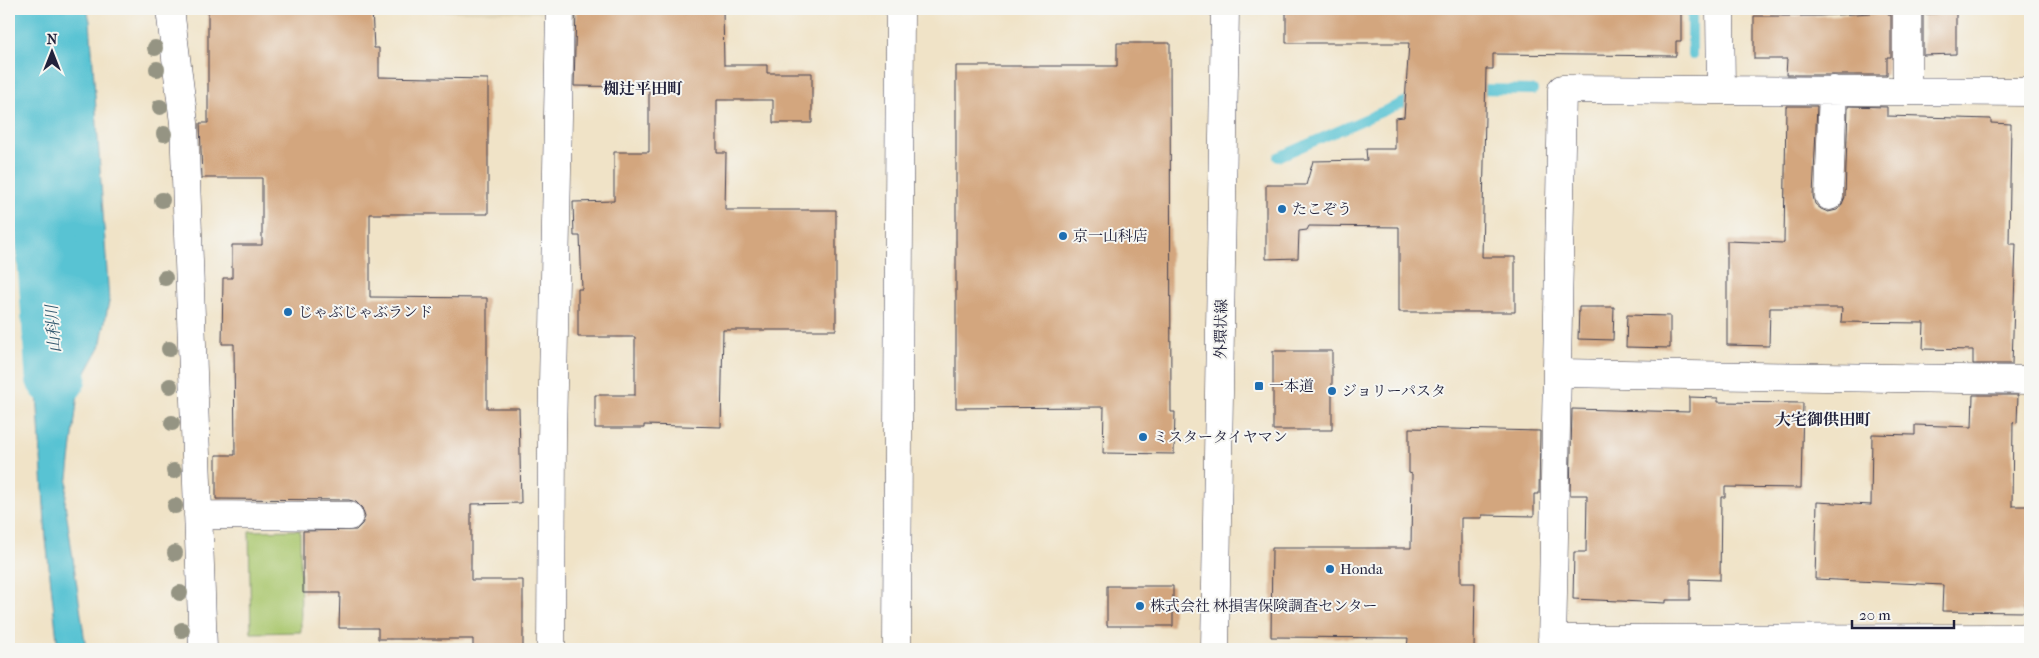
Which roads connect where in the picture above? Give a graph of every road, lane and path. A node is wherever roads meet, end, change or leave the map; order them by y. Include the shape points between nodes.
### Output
1 (170, 9) edge
2 (560, 9) edge
3 (900, 9) edge
4 (1225, 9) edge
5 (1720, 9) edge
6 (1907, 9) edge
7 (1721, 90) junction
8 (1833, 90) junction
9 (1907, 91) junction
10 (2030, 92) edge
11 (1829, 196) dead end
12 (1557, 373) junction
13 (2030, 380) edge
14 (198, 515) junction
15 (349, 516) dead end
16 (2030, 638) edge
17 (1552, 644) edge
18 (202, 649) edge
19 (551, 649) edge
20 (898, 649) edge
21 (1215, 649) edge

1 - 14 street via 184,123
2 - 19 street
3 - 20 street
4 - 21 street, 外環状線
5 - 7 street
6 - 9 street
7 - 8 street
7 - 12 street via 1562,89
8 - 9 street
8 - 11 street
9 - 10 street
12 - 13 street
12 - 17 street
14 - 15 street
14 - 18 street
16 - 17 street

